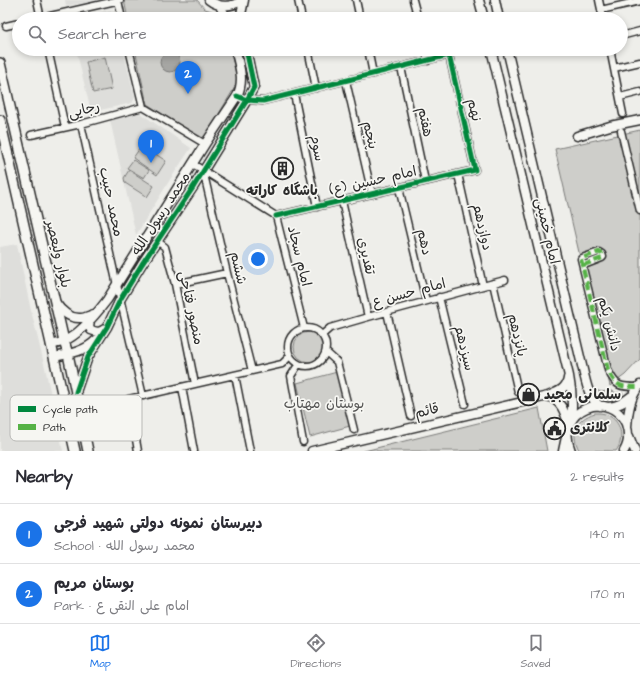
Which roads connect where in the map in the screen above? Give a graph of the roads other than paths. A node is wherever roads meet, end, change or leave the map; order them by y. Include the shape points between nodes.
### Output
1 (37, 0) edge
2 (118, 0) edge
3 (209, 0) edge
4 (243, 0) edge
5 (298, 0) edge
6 (356, 0) edge
7 (413, 0) edge
8 (479, 0) edge
9 (495, 0) edge
10 (599, 0) edge
11 (640, 1) edge
12 (220, 6) junction
13 (601, 10) joint
14 (39, 12) edge
15 (69, 12) edge
16 (121, 12) edge
17 (223, 12) edge
18 (241, 12) edge
19 (301, 12) edge
20 (359, 12) edge
21 (416, 12) edge
22 (482, 12) edge
23 (498, 12) edge
24 (12, 25) edge
25 (6, 26) dead end
26 (640, 31) edge
27 (628, 34) edge
28 (50, 56) edge
29 (131, 56) edge
30 (237, 56) edge
31 (247, 56) edge
32 (309, 56) edge
33 (370, 56) edge
34 (427, 56) edge
35 (446, 56) edge
36 (449, 56) edge
37 (493, 56) edge
38 (508, 56) edge
39 (611, 56) edge
40 (428, 61) junction
41 (640, 62) edge
42 (0, 63) edge
43 (401, 67) junction
44 (614, 68) junction
45 (374, 74) junction
46 (346, 81) junction
47 (316, 88) junction
48 (640, 92) edge
49 (294, 94) junction
50 (238, 96) junction
51 (620, 97) junction
52 (247, 100) junction
53 (143, 108) junction
54 (623, 114) dead end
55 (0, 120) edge
56 (640, 120) edge
57 (82, 124) junction
58 (65, 127) junction
59 (621, 131) dead end
60 (31, 135) dead end
61 (577, 136) dead end
62 (205, 144) junction
63 (193, 164) junction
64 (204, 170) junction
65 (476, 170) joint
66 (458, 174) junction
67 (425, 181) junction
68 (399, 188) junction
69 (372, 194) junction
70 (342, 201) junction
71 (317, 206) junction
72 (640, 211) edge
73 (276, 216) junction
74 (158, 240) junction
75 (602, 258) dead end
76 (227, 273) junction
77 (504, 280) dead end
78 (493, 283) junction
79 (116, 284) junction
80 (175, 284) junction
81 (483, 286) junction
82 (439, 298) junction
83 (120, 300) junction
84 (55, 301) junction
85 (426, 301) junction
86 (386, 312) junction
87 (96, 313) junction
88 (368, 317) junction
89 (90, 320) junction
90 (107, 327) junction
91 (304, 328) junction
92 (322, 335) junction
93 (64, 341) junction
94 (52, 345) junction
95 (326, 352) junction
96 (68, 354) junction
97 (290, 356) junction
98 (54, 357) junction
99 (298, 365) junction
100 (252, 371) junction
101 (235, 375) junction
102 (568, 376) junction
103 (195, 384) junction
104 (639, 386) edge
105 (182, 387) junction
106 (76, 392) junction
107 (518, 392) dead end
108 (62, 395) edge
109 (77, 395) edge
110 (634, 395) junction
111 (143, 396) joint
112 (548, 396) junction
113 (465, 404) dead end
114 (604, 406) junction
115 (411, 416) dead end
116 (569, 426) junction
117 (354, 430) dead end
118 (628, 434) junction
119 (73, 441) edge
120 (86, 441) edge
121 (136, 441) edge
122 (303, 442) dead end
123 (75, 451) edge
124 (88, 451) edge
125 (138, 451) edge
126 (194, 451) edge
127 (250, 451) edge
128 (312, 451) edge
129 (563, 451) edge
130 (571, 451) edge
131 (624, 451) edge
132 (628, 451) edge
133 (635, 451) edge

1 - 14 street
2 - 15 street
2 - 16 street
3 - 12 street
4 - 12 street via 233,5
4 - 18 street
5 - 19 street
6 - 20 street
7 - 21 street
8 - 22 street
9 - 23 street
10 - 13 street
11 - 13 street
12 - 17 street
24 - 25 street
26 - 27 street
28 - 58 street
29 - 53 street
30 - 50 street, محمد رسول الله via 242,80
31 - 52 street, محمد رسول الله via 254,87
32 - 47 street
33 - 45 street
34 - 40 street
35 - 40 street, نهم
36 - 65 street, نهم
37 - 102 street, امام خمینی
38 - 114 street, امام خمینی via 588,392 595,403
39 - 44 street
40 - 43 street
41 - 44 street
42 - 84 main road, بلوار ولیعصر
43 - 45 street
43 - 67 street, هفتم
44 - 51 street
45 - 46 street
46 - 47 street
46 - 69 street, پنجم
47 - 49 street
48 - 51 street
49 - 52 street via 263,101
49 - 71 street, سوم
50 - 52 street
50 - 62 street, محمد رسول الله
51 - 54 street
52 - 64 street, محمد رسول الله
53 - 57 street, رجایی
53 - 62 street
55 - 94 main road, بلوار ولیعصر
56 - 61 street
57 - 58 street, رجایی
57 - 79 street, محمد حبیب
58 - 60 street, رجایی
59 - 72 street
62 - 63 street, محمد رسول الله
63 - 64 street, امام سجاد
63 - 79 street, محمد رسول الله
64 - 73 street, امام سجاد
64 - 74 street, محمد رسول الله
64 - 76 street, ششم
65 - 66 street, امام حسین (ع)
66 - 67 street, امام حسین (ع)
66 - 81 street, دوازدهم
67 - 68 street, امام حسین (ع)
68 - 69 street, امام حسین (ع)
68 - 85 street, دهم
69 - 70 street, امام حسین (ع)
70 - 71 street, امام حسین (ع)
70 - 88 street, تقدیری
71 - 73 street, امام حسین (ع)
73 - 91 street, امام سجاد
74 - 80 street, منصور فتاحی via 165,247
74 - 83 street, محمد رسول الله
75 - 104 street, دانش یکم via 584,267 608,370 617,384 625,387
76 - 80 street
76 - 100 street, ششم
77 - 78 street, امام حسن ع
78 - 81 street, امام حسن ع
78 - 107 street, پانزدهم
79 - 83 street, محمد حبیب
79 - 87 street, محمد رسول الله
80 - 103 street, منصور فتاحی
81 - 82 street, امام حسن ع
82 - 85 street, امام حسن ع
82 - 113 street, سیزدهم
83 - 90 street, محمد رسول الله
83 - 111 street, محمد حبیب
84 - 87 street via 69,316 81,318
84 - 93 main road, بلوار ولیعصر
85 - 86 street, امام حسن ع
86 - 88 street, امام حسن ع
86 - 115 street
87 - 89 street, محمد رسول الله
88 - 92 street, امام حسن ع via 330,328
89 - 90 street via 89,326 96,333
89 - 93 street, محمد رسول الله
90 - 96 street via 88,347
90 - 106 street, محمد رسول الله via 88,357
91 - 92 street via 314,329
91 - 97 street via 293,333 290,338
92 - 95 street via 327,346
93 - 94 street, محمد رسول الله
93 - 96 main road, بلوار ولیعصر
94 - 98 main road, بلوار ولیعصر
95 - 99 street via 324,358 315,365
95 - 117 street via 337,362
96 - 98 street
96 - 106 main road, بلوار ولیعصر
97 - 99 street
97 - 100 street via 282,364
98 - 108 main road, بلوار ولیعصر
99 - 122 street via 291,376
100 - 101 street
101 - 103 street
101 - 127 street
102 - 112 street, قائم via 565,387
102 - 116 street, امام خمینی via 573,409
103 - 105 street
104 - 110 street
105 - 111 street
105 - 126 street
106 - 109 main road, بلوار ولیعصر
110 - 114 street via 617,406
110 - 118 street via 629,408
112 - 116 street via 562,406
112 - 128 street, قائم
114 - 116 street via 593,406 580,411
114 - 118 street, امام خمینی via 620,416 625,422
116 - 129 street
116 - 130 street
118 - 131 street
118 - 132 street
118 - 133 street, امام خمینی
119 - 123 main road, بلوار ولیعصر
120 - 124 main road, بلوار ولیعصر
121 - 125 street

